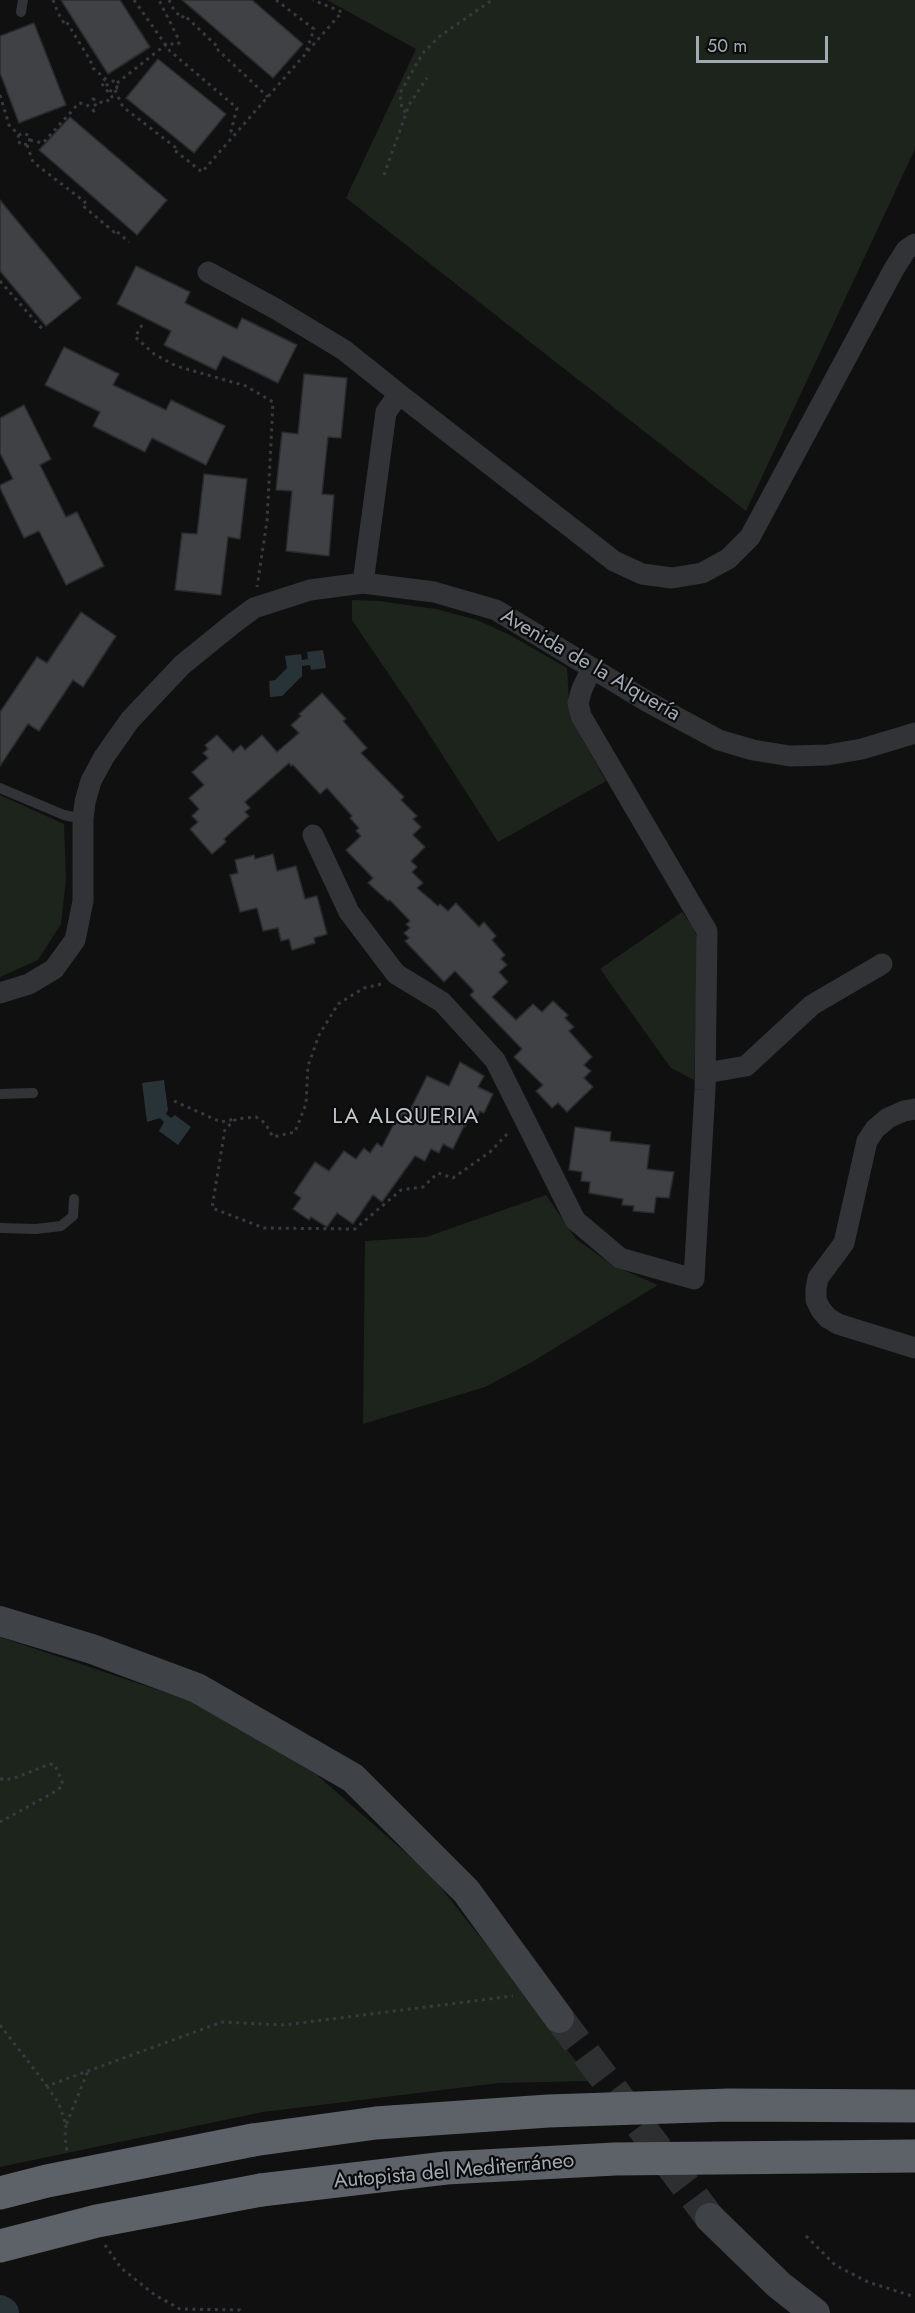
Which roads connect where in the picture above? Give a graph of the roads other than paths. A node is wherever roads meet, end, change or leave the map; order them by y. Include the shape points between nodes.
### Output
1 (23, 0) edge
2 (21, 12) dead end
3 (915, 244) edge
4 (208, 272) dead end
5 (399, 394) junction
6 (363, 583) junction
7 (592, 668) junction
8 (915, 733) edge
9 (0, 788) edge
10 (83, 819) junction
11 (314, 835) dead end
12 (882, 964) dead end
13 (0, 993) edge
14 (705, 1073) junction
15 (33, 1093) dead end
16 (0, 1094) edge
17 (915, 1109) edge
18 (74, 1199) dead end
19 (0, 1228) edge
20 (915, 1348) edge
21 (0, 1621) edge
22 (559, 2018) tunnel mouth
23 (915, 2106) edge
24 (915, 2156) edge
25 (0, 2193) edge
26 (710, 2218) tunnel mouth
27 (0, 2246) edge
28 (815, 2313) edge

1 - 2 lane
3 - 5 street via 906,250 894,269 750,537 729,559 702,573 672,578 652,576 614,561
4 - 5 street via 344,350
5 - 6 street via 386,411
6 - 7 street, Avenida de la Alquería via 434,592 496,610
6 - 10 street, Avenida de la Alquería via 310,590 254,608 182,665 130,720 104,758 91,781
7 - 8 street, Avenida de la Alquería via 719,740 753,750 790,756 827,755
7 - 14 street via 578,703 581,716 707,931
9 - 10 lane
10 - 13 street, Avenida de la Alquería via 83,901 75,940 54,969 29,984
11 - 14 street via 349,912 396,974 442,1002 495,1060 575,1220 620,1258 694,1279
12 - 14 street via 812,1005 746,1066
15 - 16 lane
17 - 20 street via 888,1118 867,1141 844,1243 818,1278 816,1289 821,1310 838,1324
18 - 19 lane via 73,1216 61,1226
21 - 22 main road via 92,1649 197,1688 353,1778 466,1891
23 - 25 highway, bridge via 729,2105 549,2111 375,2124 253,2140
24 - 27 highway, Autopista del Mediterráneo, bridge via 757,2156 446,2168 261,2190 97,2222
26 - 28 main road via 779,2285

